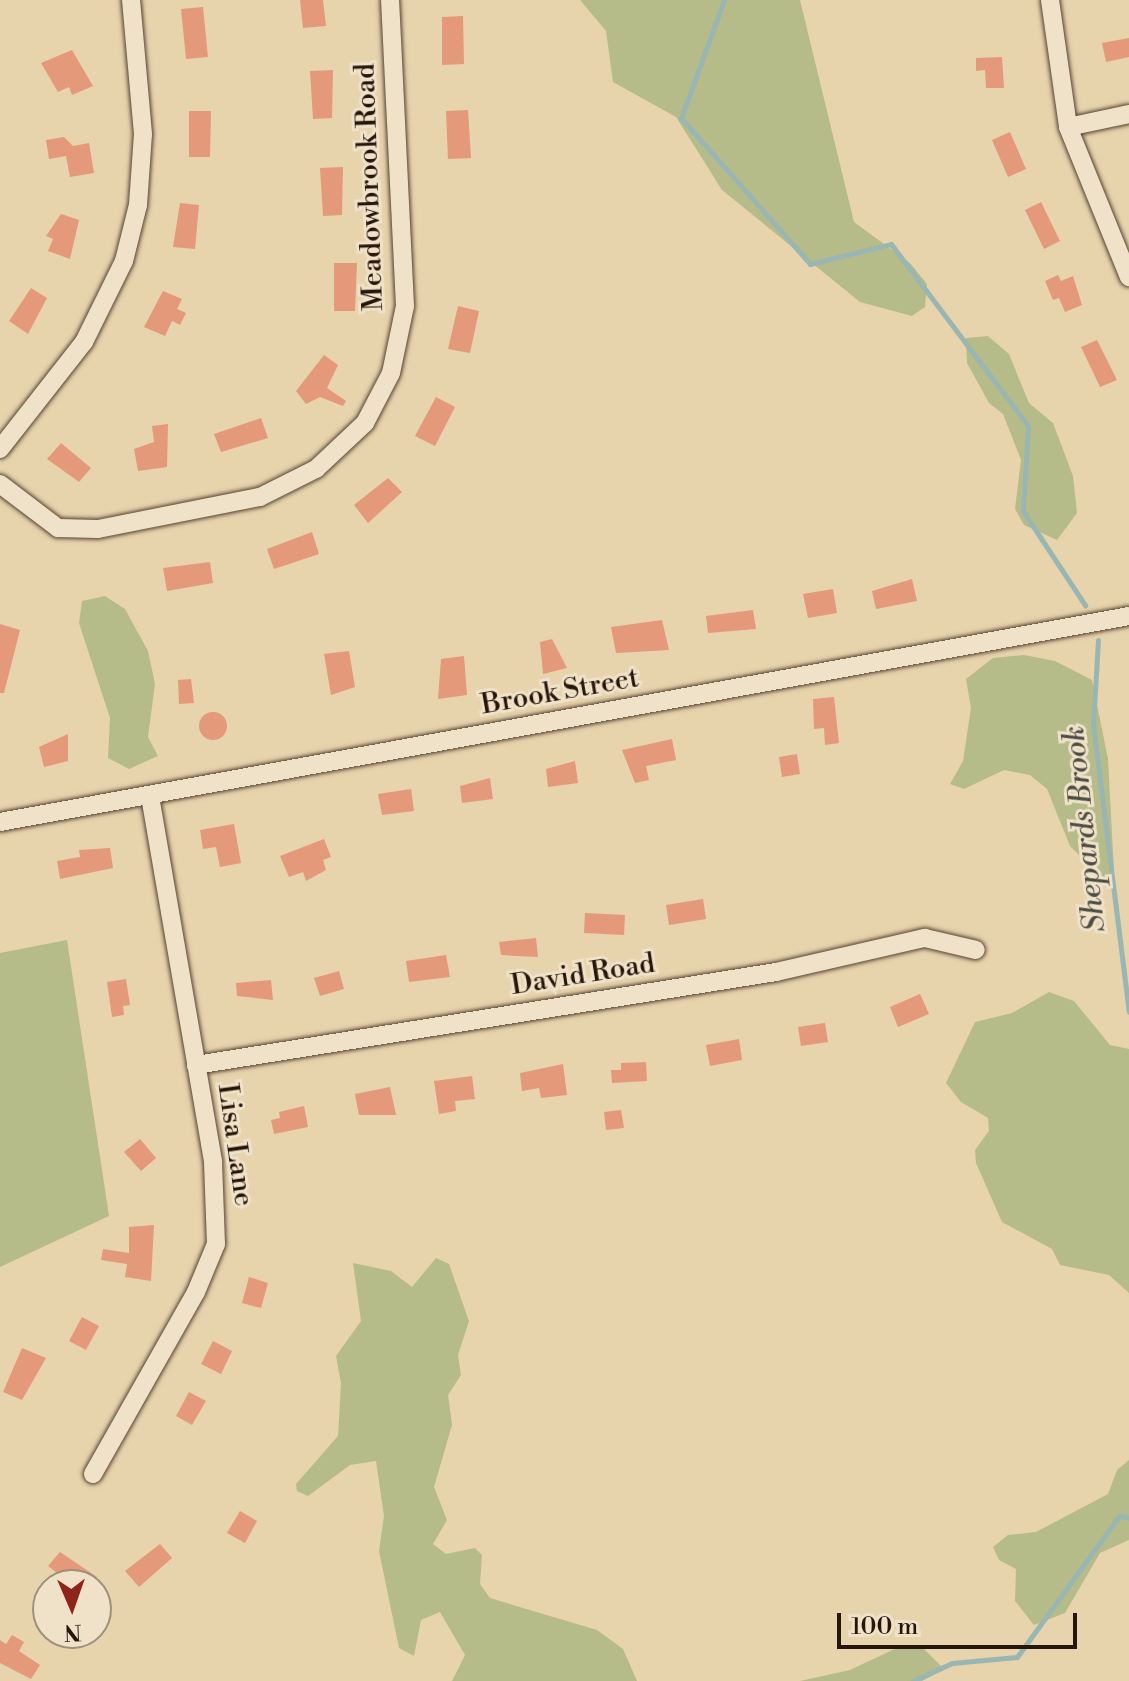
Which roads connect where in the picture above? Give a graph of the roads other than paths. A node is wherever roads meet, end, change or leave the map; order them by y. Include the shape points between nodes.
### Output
1 (131, 0) edge
2 (390, 0) edge
3 (1050, 0) edge
4 (1129, 114) edge
5 (1068, 127) junction
6 (1129, 277) edge
7 (0, 449) edge
8 (0, 484) edge
9 (1129, 616) edge
10 (150, 796) junction
11 (0, 822) edge
12 (976, 950) dead end
13 (196, 1065) junction
14 (93, 1474) dead end

1 - 7 street via 141,55 143,159 124,261 84,342
2 - 8 street, Meadowbrook Road via 405,306 380,400 340,450 285,487 117,526 60,529
3 - 5 street
4 - 5 street
5 - 6 street
9 - 10 street, Brook Street
10 - 11 street, Brook Street
10 - 13 street, Lisa Lane
12 - 13 street, David Road via 925,938 776,972
13 - 14 street, Lisa Lane via 213,1161 213,1260

